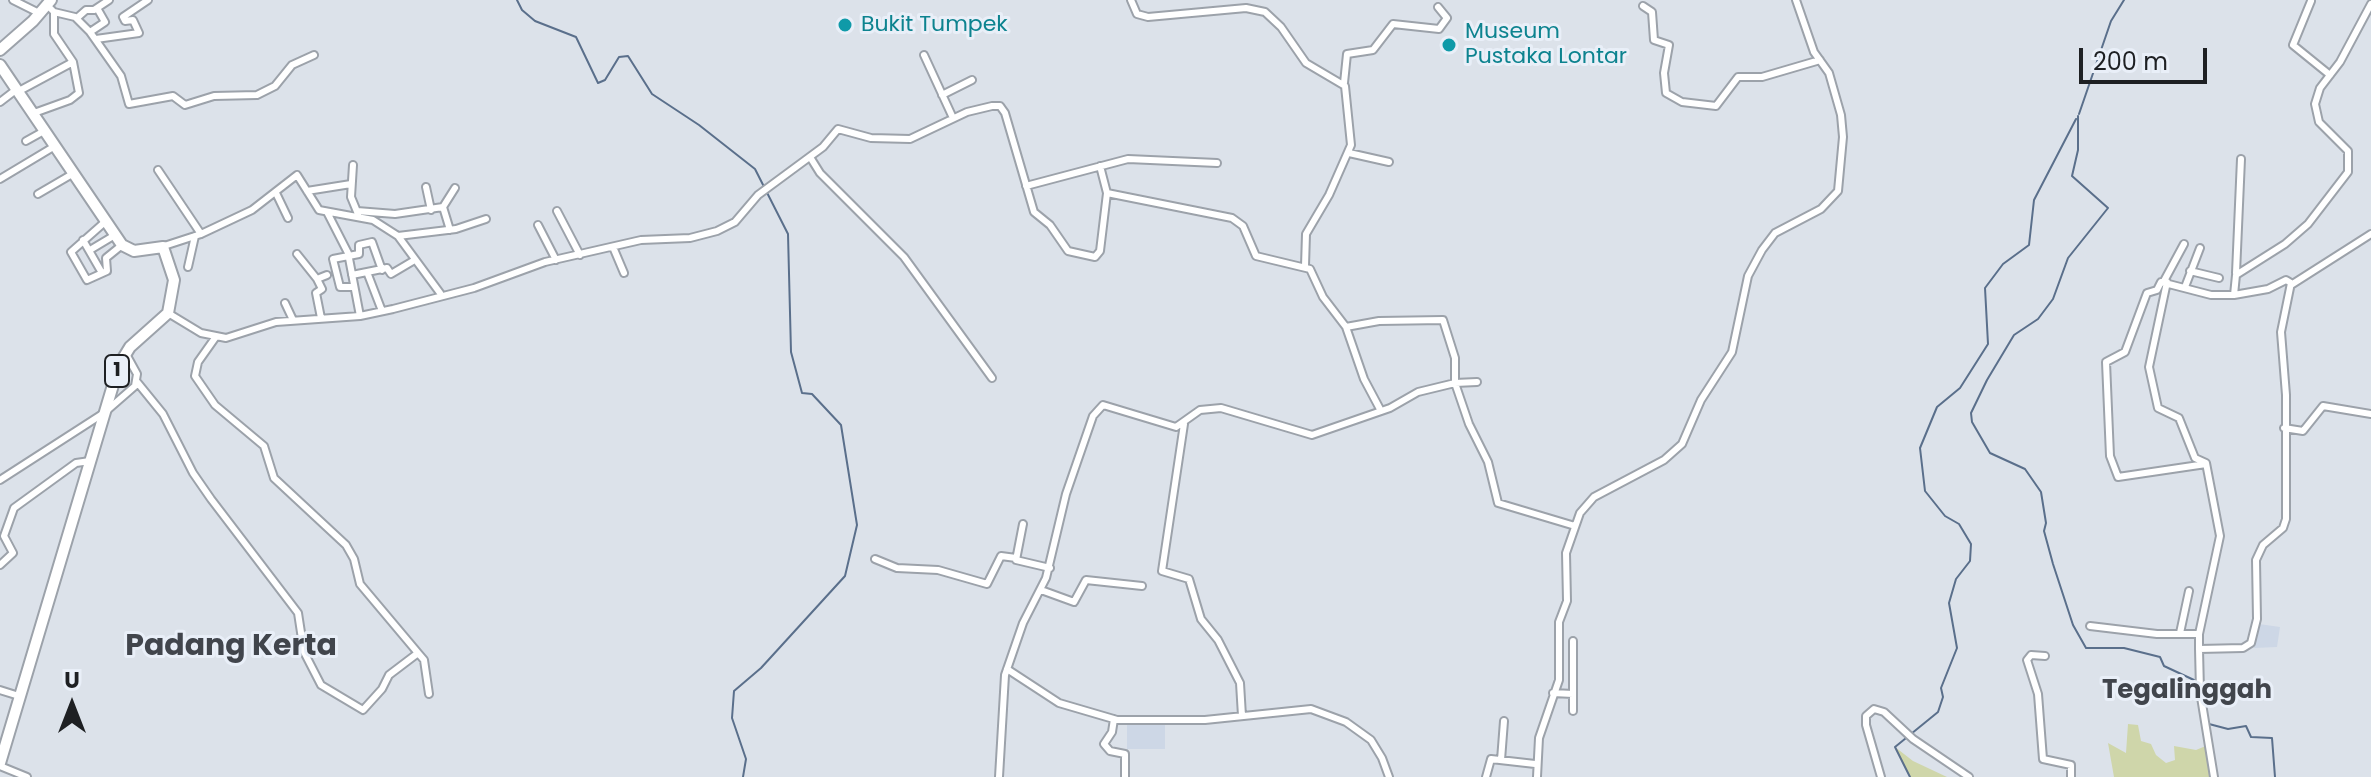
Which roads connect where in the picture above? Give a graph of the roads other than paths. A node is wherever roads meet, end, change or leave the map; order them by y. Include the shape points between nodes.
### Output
1 (13, 0) edge
2 (108, 0) edge
3 (148, 0) edge
4 (1131, 0) edge
5 (1796, 0) edge
6 (2311, 1) edge
7 (2371, 4) edge
8 (1643, 6) dead end
9 (1438, 7) dead end
10 (48, 8) edge
11 (97, 8) junction
12 (77, 18) junction
13 (90, 32) junction
14 (96, 39) junction
15 (0, 50) edge
16 (314, 55) dead end
17 (924, 55) dead end
18 (1820, 60) junction
19 (73, 62) junction
20 (0, 65) edge
21 (2330, 75) junction
22 (972, 80) dead end
23 (1344, 83) junction
24 (18, 90) junction
25 (942, 95) junction
26 (0, 102) edge
27 (34, 113) junction
28 (953, 118) junction
29 (44, 131) junction
30 (26, 141) dead end
31 (55, 146) junction
32 (1349, 153) junction
33 (810, 157) junction
34 (2241, 159) dead end
35 (1389, 162) dead end
36 (1217, 163) dead end
37 (353, 165) dead end
38 (1100, 166) junction
39 (158, 170) dead end
40 (74, 173) junction
41 (0, 179) edge
42 (351, 184) junction
43 (1026, 186) junction
44 (426, 187) dead end
45 (455, 188) dead end
46 (307, 191) junction
47 (276, 193) junction
48 (1107, 193) junction
49 (38, 194) dead end
50 (443, 207) junction
51 (431, 210) junction
52 (557, 211) dead end
53 (327, 212) junction
54 (358, 214) junction
55 (288, 218) dead end
56 (486, 219) dead end
57 (106, 221) junction
58 (538, 225) dead end
59 (450, 230) junction
60 (2371, 234) edge
61 (198, 235) junction
62 (398, 236) junction
63 (83, 240) junction
64 (118, 240) junction
65 (2184, 244) dead end
66 (161, 247) junction
67 (613, 247) junction
68 (2200, 248) dead end
69 (91, 252) junction
70 (297, 254) dead end
71 (580, 255) junction
72 (348, 256) junction
73 (556, 260) junction
74 (413, 261) junction
75 (77, 263) junction
76 (1305, 266) junction
77 (188, 267) dead end
78 (382, 270) junction
79 (2190, 271) junction
80 (367, 272) junction
81 (102, 273) junction
82 (624, 273) dead end
83 (2236, 273) junction
84 (327, 275) dead end
85 (352, 275) junction
86 (2219, 278) dead end
87 (317, 279) junction
88 (2166, 282) junction
89 (2291, 285) junction
90 (354, 287) junction
91 (2185, 287) junction
92 (440, 293) junction
93 (2234, 295) junction
94 (285, 303) dead end
95 (382, 311) junction
96 (168, 313) junction
97 (360, 316) junction
98 (321, 318) junction
99 (293, 320) junction
100 (1346, 327) junction
101 (215, 338) junction
102 (125, 353) junction
103 (992, 378) dead end
104 (137, 382) junction
105 (1477, 382) dead end
106 (1455, 383) junction
107 (1381, 411) junction
108 (104, 413) junction
109 (2371, 414) edge
110 (1184, 424) junction
111 (2284, 428) junction
112 (90, 461) junction
113 (2206, 464) junction
114 (0, 480) edge
115 (1023, 524) dead end
116 (1575, 526) junction
117 (1016, 558) junction
118 (875, 559) dead end
119 (0, 565) edge
120 (1050, 568) junction
121 (1142, 586) dead end
122 (1041, 590) junction
123 (2189, 591) dead end
124 (2090, 626) dead end
125 (2180, 633) junction
126 (2199, 634) junction
127 (1559, 640) junction
128 (2199, 649) junction
129 (418, 653) junction
130 (2045, 656) dead end
131 (1007, 669) junction
132 (0, 690) edge
133 (1553, 693) junction
134 (429, 694) dead end
135 (1573, 694) junction
136 (19, 696) junction
137 (1573, 711) dead end
138 (1242, 716) junction
139 (1114, 719) junction
140 (1504, 721) dead end
141 (1, 759) edge
142 (1501, 760) junction
143 (1535, 764) junction
144 (2071, 776) edge
145 (27, 777) edge
146 (999, 777) edge
147 (1125, 777) edge
148 (1389, 777) edge
149 (1486, 777) edge
150 (1537, 777) edge
151 (1881, 777) edge
152 (1969, 777) edge
153 (2214, 777) edge

1 - 10 street
2 - 11 street
3 - 14 street via 123,17 133,20 139,33
4 - 23 street via 1137,14 1148,17 1246,8 1265,12 1306,63
5 - 18 street
6 - 21 street via 2293,45
7 - 21 street
8 - 18 street via 1652,12 1654,40 1669,45 1666,93 1682,102 1716,106 1738,77 1762,77
9 - 23 street via 1447,18 1439,29 1393,24 1373,50 1347,54
10 - 12 street
10 - 15 highway
10 - 19 street via 54,34
11 - 12 street
11 - 13 street via 105,22
12 - 13 street
13 - 14 street
14 - 16 street via 121,76 131,104 171,96 186,105 214,96 257,95 275,86 292,65
17 - 25 street
18 - 116 street via 1829,73 1842,121 1835,197 1775,233 1762,250 1748,276 1732,352 1701,400 1682,444 1672,455 1594,497
19 - 24 street
19 - 27 street via 78,95
20 - 24 highway
21 - 83 street via 2318,91 2315,109 2323,127 2348,151 2348,172 2297,234
22 - 25 street
23 - 32 street
24 - 26 street
24 - 27 highway
25 - 28 street
27 - 29 highway
28 - 33 street via 910,139 871,138 841,128
28 - 43 street via 985,107 1002,108
29 - 30 street
29 - 31 highway
31 - 40 highway
31 - 41 street
32 - 35 street
32 - 76 street via 1306,234
33 - 67 street via 758,195 735,222 717,231
33 - 103 street via 827,181 904,257
34 - 83 street
36 - 38 street via 1140,159
37 - 42 street
38 - 43 street
38 - 48 street
39 - 61 street
40 - 49 street
40 - 57 highway
42 - 46 street
42 - 54 street
43 - 48 street via 1031,207 1064,248 1090,257 1100,251
44 - 51 street
45 - 50 street
46 - 47 street via 296,175
46 - 53 street via 317,208
47 - 55 street
47 - 61 street
48 - 76 street via 1232,218 1243,226 1256,256
50 - 51 street
50 - 59 street
51 - 54 street
52 - 71 street
53 - 54 street
53 - 72 street
54 - 62 street
56 - 59 street
57 - 63 street
57 - 64 highway
58 - 73 street
59 - 62 street
60 - 89 street
61 - 66 street
61 - 77 street
62 - 74 street
63 - 69 street
63 - 75 street via 71,252
64 - 66 highway via 134,251
64 - 69 street
64 - 81 street
65 - 88 street
66 - 96 highway via 174,272
67 - 71 street
67 - 82 street
68 - 79 street
69 - 75 street
69 - 81 street
70 - 87 street
71 - 73 street
72 - 78 street via 372,242
72 - 85 street
72 - 90 street via 332,261 340,287
73 - 92 street via 474,288
74 - 78 street via 392,273
74 - 92 street
75 - 81 street via 87,281
76 - 100 street
78 - 80 street
79 - 86 street
79 - 91 street
80 - 85 street
80 - 95 street
83 - 93 street
84 - 87 street
85 - 90 street
87 - 98 street
88 - 91 street
88 - 113 street via 2149,365 2156,400 2160,410 2179,418 2195,458
88 - 113 street via 2147,293 2126,352 2106,362 2111,458 2120,478
89 - 93 street via 2286,280
89 - 111 street via 2281,322
90 - 97 street
91 - 93 street
92 - 95 street
94 - 99 street
95 - 97 street
96 - 101 street
96 - 102 highway, 1
97 - 98 street
98 - 99 street
99 - 101 street
100 - 106 street via 1443,320 1455,358
100 - 107 street
101 - 129 street via 195,376 215,405 264,446 274,478 346,545 360,584
102 - 104 street
102 - 108 highway, 1
104 - 108 street
104 - 129 street via 163,414 211,499 298,613 304,652 321,685 363,710 389,675
105 - 106 street
106 - 107 street via 1418,392
106 - 116 street via 1488,462 1498,503
107 - 110 street via 1312,435 1221,408 1200,410
108 - 112 highway, 1
108 - 114 street
109 - 111 street via 2323,406 2303,431
110 - 120 street via 1164,425 1108,404 1096,410 1066,494
110 - 138 street via 1162,571 1189,579 1201,619 1240,683
111 - 128 street via 2286,519 2256,560 2254,637 2243,648
112 - 119 street via 76,463 14,508 4,536 13,553
112 - 136 highway, 1
113 - 126 street via 2220,543
115 - 117 street
116 - 127 street via 1564,563 1567,601
117 - 118 street via 1001,556 987,584
117 - 120 street
120 - 122 street
121 - 122 street via 1086,580 1074,602
122 - 131 street
123 - 125 street
124 - 125 street
125 - 126 street
126 - 128 street
127 - 133 street via 1559,680
127 - 135 street via 1576,641
128 - 153 street
129 - 134 street
130 - 144 street via 2027,657 2038,694 2043,759 2071,765
131 - 139 street via 1059,703
131 - 146 street
132 - 136 street
133 - 135 street
133 - 143 street
135 - 137 street
136 - 141 highway, 1
138 - 139 street
138 - 148 street via 1304,709 1338,719 1371,740
139 - 147 street via 1104,744 1125,754
140 - 142 street
141 - 145 street
142 - 143 street
142 - 149 street via 1490,760
143 - 150 street
151 - 152 street via 1866,716 1874,709

